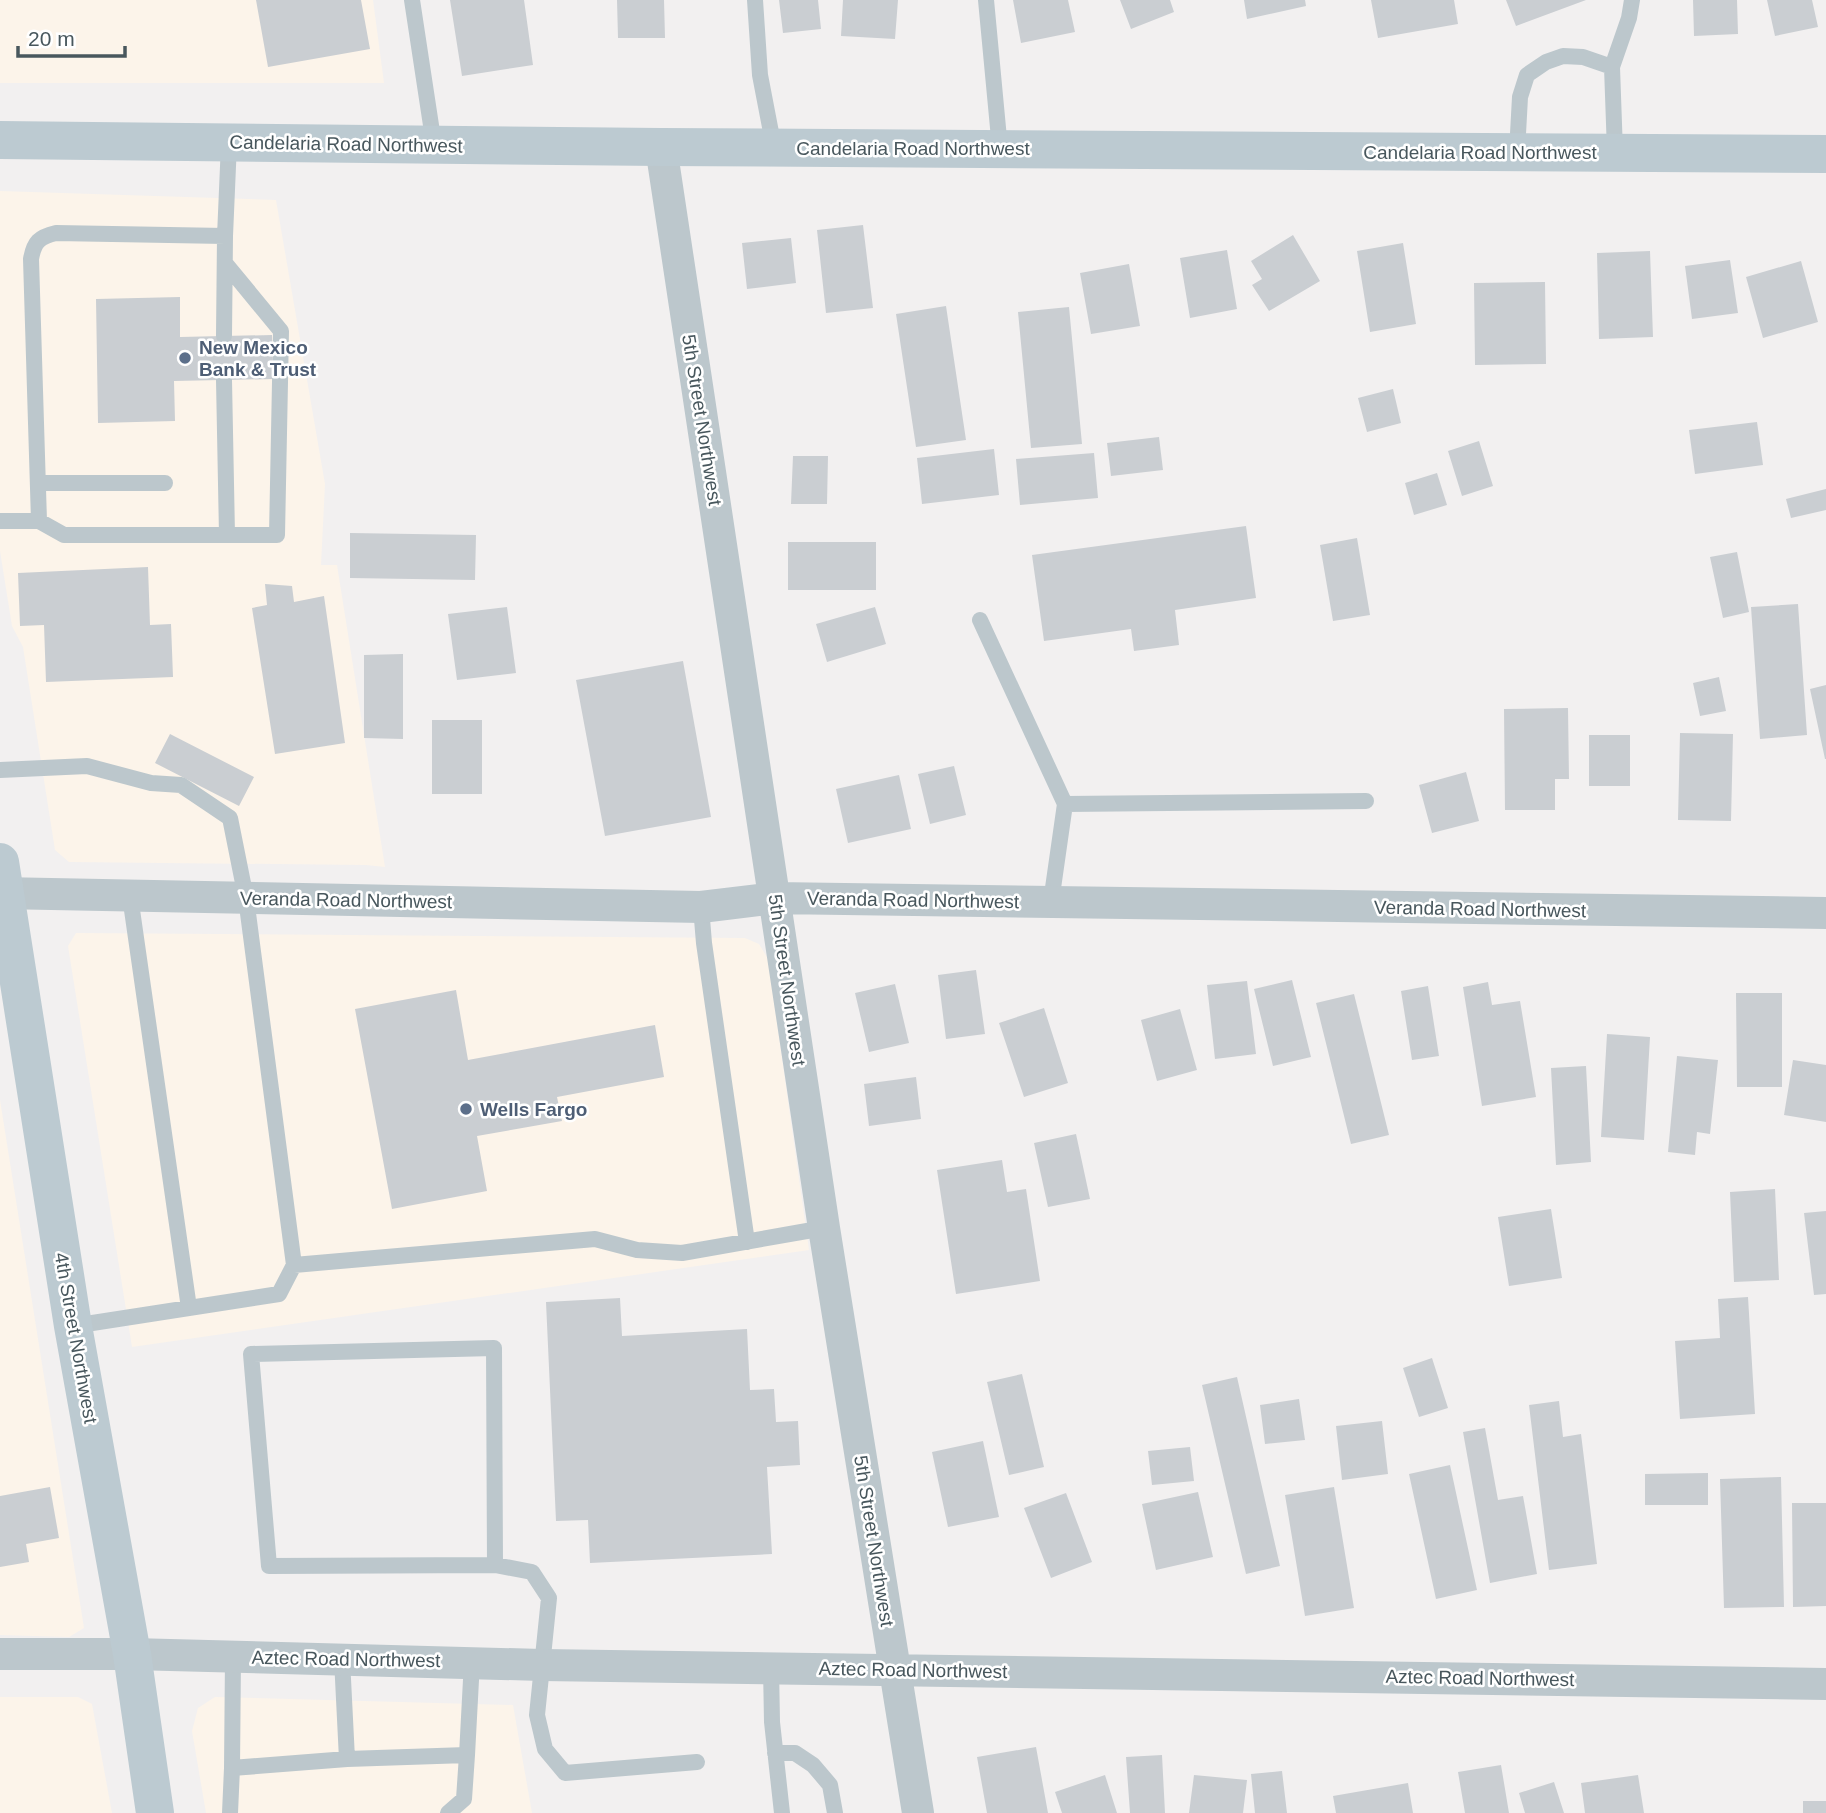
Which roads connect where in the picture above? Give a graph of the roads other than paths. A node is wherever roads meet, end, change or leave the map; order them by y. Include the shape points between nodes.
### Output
1 (412, 0) edge
2 (755, 0) edge
3 (986, 0) edge
4 (1632, 0) edge
5 (1612, 67) junction
6 (0, 140) edge
7 (229, 143) junction
8 (434, 145) junction
9 (661, 147) junction
10 (774, 148) junction
11 (1000, 149) junction
12 (1517, 152) junction
13 (1615, 152) junction
14 (1826, 154) edge
15 (225, 236) junction
16 (225, 263) junction
17 (224, 336) dead end
18 (224, 380) dead end
19 (38, 483) junction
20 (165, 483) dead end
21 (0, 521) edge
22 (39, 521) junction
23 (227, 535) junction
24 (980, 620) dead end
25 (0, 770) edge
26 (1366, 801) dead end
27 (1065, 804) junction
28 (2, 883) edge
29 (130, 896) junction
30 (246, 898) junction
31 (775, 898) junction
32 (1051, 902) junction
33 (701, 907) junction
34 (1826, 913) edge
35 (824, 1228) junction
36 (747, 1242) junction
37 (294, 1265) junction
38 (189, 1308) junction
39 (73, 1326) junction
40 (495, 1565) junction
41 (0, 1654) edge
42 (132, 1654) junction
43 (233, 1657) junction
44 (342, 1659) junction
45 (472, 1661) junction
46 (542, 1665) junction
47 (771, 1667) junction
48 (895, 1670) junction
49 (1826, 1684) edge
50 (775, 1753) junction
51 (467, 1755) junction
52 (347, 1759) junction
53 (697, 1762) dead end
54 (232, 1768) junction
55 (155, 1813) edge
56 (230, 1813) edge
57 (448, 1813) edge
58 (782, 1813) edge
59 (835, 1813) edge
60 (918, 1813) edge

1 - 8 lane
2 - 10 lane via 760,75
3 - 11 lane
4 - 5 lane
5 - 12 lane via 1563,56 1527,75 1520,97
5 - 13 lane
6 - 7 main road, Candelaria Road Northwest
7 - 8 main road, Candelaria Road Northwest
7 - 15 lane
8 - 9 main road, Candelaria Road Northwest
9 - 10 main road, Candelaria Road Northwest
9 - 31 street, 5th Street Northwest
10 - 11 main road, Candelaria Road Northwest
11 - 12 main road, Candelaria Road Northwest
12 - 13 main road, Candelaria Road Northwest
13 - 14 main road, Candelaria Road Northwest
15 - 16 lane
15 - 19 lane via 56,233 41,237 34,245
16 - 17 lane
16 - 23 lane via 281,331 277,535
18 - 23 lane
19 - 20 lane
19 - 22 lane
21 - 22 lane
22 - 23 lane via 64,535
24 - 27 lane
25 - 30 lane via 87,765 151,783 181,785 230,818
26 - 27 lane
27 - 32 lane
28 - 29 street, Veranda Road Northwest
28 - 39 main road, 4th Street Northwest
29 - 30 street, Veranda Road Northwest
29 - 38 lane
30 - 33 street, Veranda Road Northwest
30 - 37 lane
31 - 32 street, Veranda Road Northwest
31 - 33 street, Veranda Road Northwest
31 - 35 street, 5th Street Northwest
32 - 34 street, Veranda Road Northwest
33 - 36 lane
35 - 36 lane
35 - 48 street, 5th Street Northwest
36 - 37 lane via 682,1253 637,1250 595,1239
37 - 38 lane via 279,1294
38 - 39 lane
39 - 42 main road, 4th Street Northwest
40 - 40 lane via 494,1348 251,1354 268,1566
40 - 46 lane via 532,1572 549,1598
41 - 42 street, Aztec Road Northwest
42 - 43 street, Aztec Road Northwest
42 - 55 main road, 4th Street Northwest
43 - 44 street, Aztec Road Northwest
43 - 54 lane
44 - 45 street, Aztec Road Northwest
44 - 52 lane
45 - 46 street, Aztec Road Northwest
45 - 51 lane
46 - 47 street, Aztec Road Northwest
46 - 53 lane via 537,1715 545,1749 565,1773
47 - 48 street, Aztec Road Northwest
47 - 50 lane
48 - 49 street, Aztec Road Northwest
48 - 60 street, 5th Street Northwest
50 - 58 lane
50 - 59 lane via 795,1753 813,1765 830,1785
51 - 52 lane
51 - 57 lane via 464,1800
52 - 54 lane
54 - 56 lane

